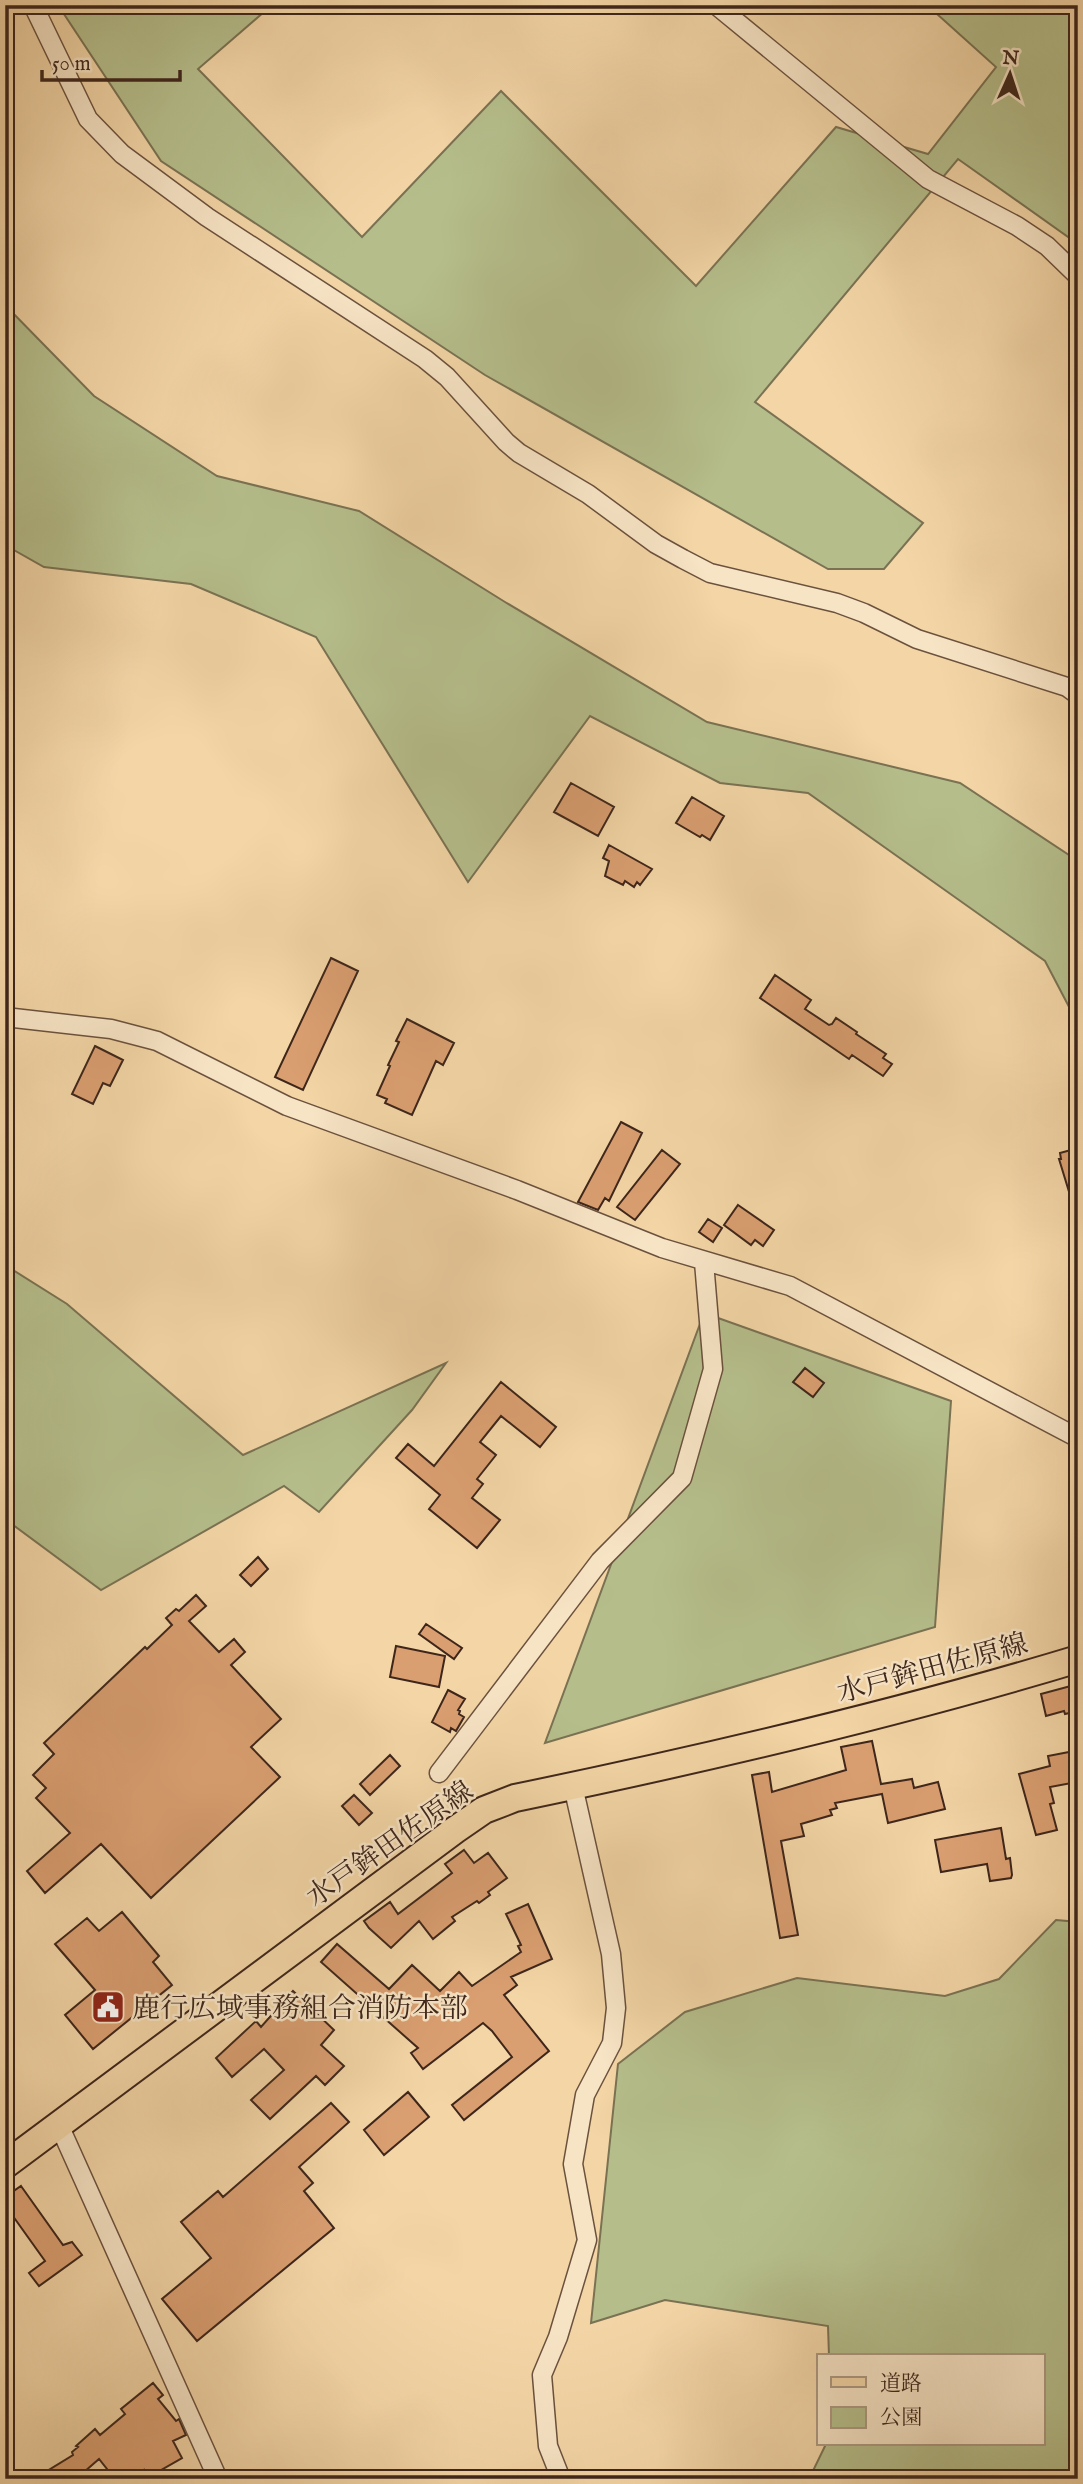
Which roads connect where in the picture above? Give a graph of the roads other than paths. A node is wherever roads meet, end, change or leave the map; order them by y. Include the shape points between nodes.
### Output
1 (33, 5) edge
2 (716, 5) edge
3 (1078, 276) edge
4 (1078, 695) edge
5 (5, 1017) edge
6 (704, 1262) junction
7 (1078, 1438) edge
8 (1078, 1659) edge
9 (439, 1773) dead end
10 (573, 1786) junction
11 (59, 2125) junction
12 (5, 2165) edge
13 (218, 2479) edge
14 (561, 2479) edge

1 - 4 street via 88,119 122,154 207,217 425,359 519,453 588,494 656,544 710,573 837,603 917,639 1067,687
2 - 3 street via 928,179 1017,226 1047,246
5 - 6 street via 111,1029 157,1041 287,1106
6 - 7 street via 790,1286
6 - 9 street via 713,1369 682,1478 600,1561
8 - 10 main road, 水戸鉾田佐原線 via 787,1738
10 - 11 main road, 水戸鉾田佐原線 via 515,1798 484,1810
10 - 14 street via 611,1954 615,2008 612,2043 585,2095 573,2164 587,2240 542,2375 548,2446
11 - 12 main road, 水戸鉾田佐原線
11 - 13 street

